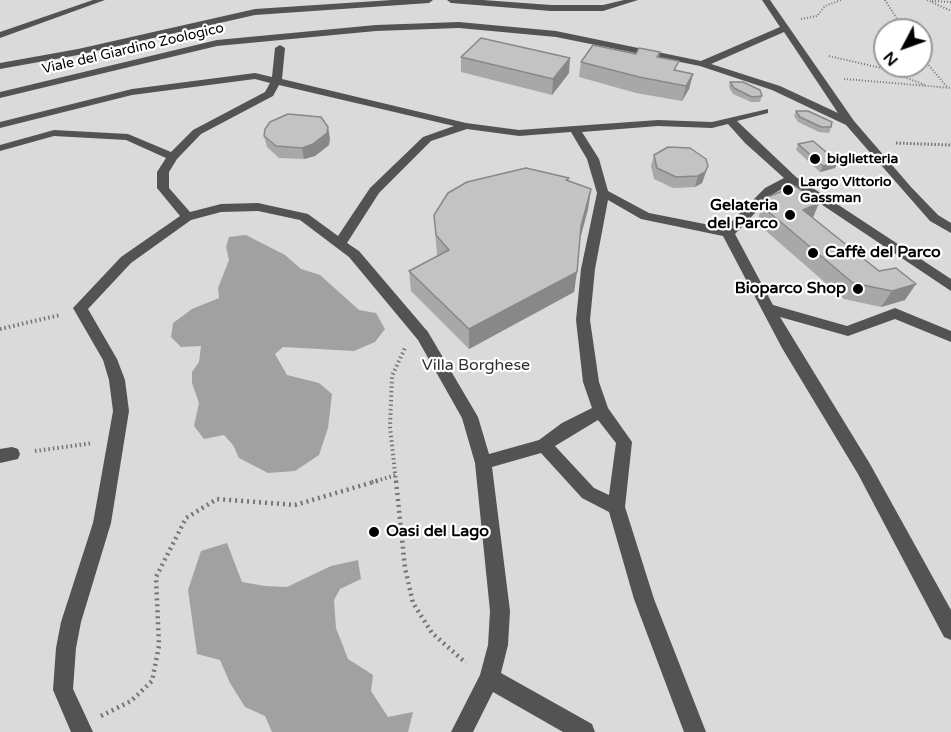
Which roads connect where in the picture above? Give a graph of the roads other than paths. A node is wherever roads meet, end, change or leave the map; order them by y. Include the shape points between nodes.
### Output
1 (101, 0) edge
2 (429, 0) edge
3 (451, 0) edge
4 (634, 0) edge
5 (766, 0) edge
6 (786, 28) junction
7 (0, 34) edge
8 (280, 48) tunnel mouth
9 (702, 64) junction
10 (0, 66) edge
11 (278, 80) junction
12 (0, 95) edge
13 (764, 111) dead end
14 (730, 120) junction
15 (850, 123) junction
16 (0, 125) edge
17 (466, 126) junction
18 (575, 130) junction
19 (0, 148) edge
20 (172, 157) junction
21 (792, 179) junction
22 (603, 192) junction
23 (187, 217) junction
24 (951, 229) edge
25 (728, 234) junction
26 (341, 242) junction
27 (950, 285) edge
28 (768, 309) junction
29 (950, 335) edge
30 (602, 411) junction
31 (544, 445) junction
32 (483, 463) junction
33 (616, 507) junction
34 (951, 630) edge
35 (489, 678) junction
36 (80, 729) edge
37 (462, 732) edge
38 (584, 732) edge
39 (695, 732) edge

1 - 7 street
2 - 10 street via 222,17 78,52
3 - 4 street via 551,8 603,8
5 - 6 street
6 - 9 street
6 - 15 street
8 - 11 street
9 - 12 street, Viale del Giardino Zoologico via 543,32 423,25 205,45
9 - 15 street, Viale del Giardino Zoologico via 776,88
11 - 16 street via 255,76 132,92
11 - 17 street
11 - 20 street via 269,94 197,132
13 - 14 street
14 - 18 street via 712,125 658,123
14 - 21 street
15 - 24 street via 907,190 934,218
17 - 18 street via 519,133
17 - 26 street via 428,139 374,191
18 - 22 street via 594,159
19 - 20 street via 54,133 128,137
20 - 23 street via 163,172 163,188
21 - 25 street via 769,191
21 - 27 street
22 - 25 street via 645,216
22 - 30 street via 583,320 591,382
23 - 26 street via 221,208 273,208 304,217
23 - 36 street via 126,260 80,308 101,340 117,380 121,411 102,523 66,648 63,690
25 - 28 street
26 - 32 street via 423,336 470,417
28 - 29 street via 848,331 895,313
28 - 34 street via 864,470
30 - 31 street
30 - 33 street via 624,442
31 - 32 street
31 - 33 street via 588,493
32 - 35 street via 500,611 498,645
33 - 39 street via 644,599
35 - 37 street
35 - 38 street

